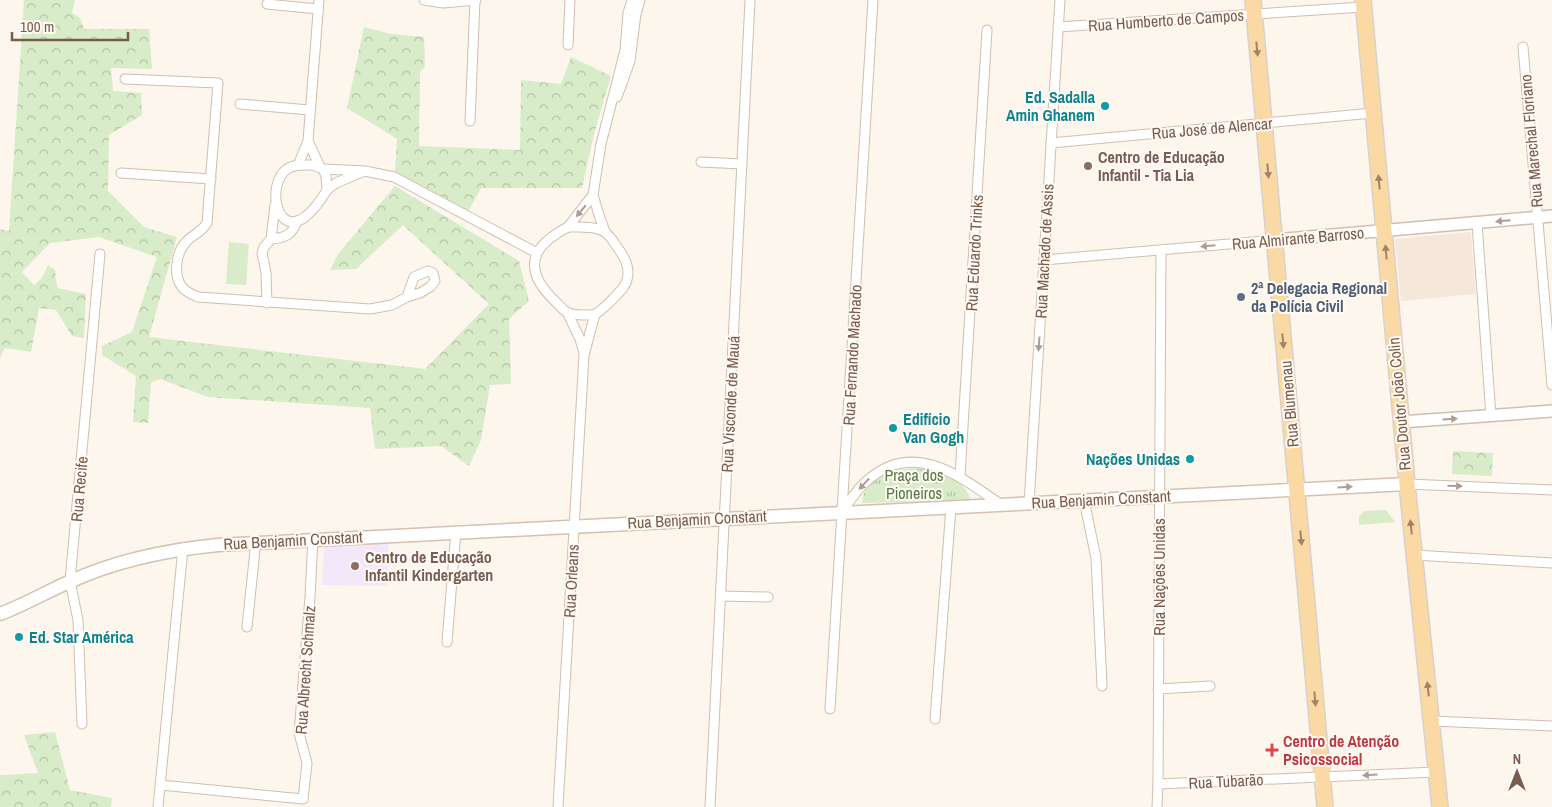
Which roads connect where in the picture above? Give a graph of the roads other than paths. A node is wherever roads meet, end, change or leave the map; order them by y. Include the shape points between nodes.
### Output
1 (424, 0) edge
2 (475, 0) edge
3 (570, 0) edge
4 (632, 0) edge
5 (640, 0) edge
6 (750, 0) edge
7 (873, 0) edge
8 (1060, 0) edge
9 (1363, 3) edge
10 (267, 4) dead end
11 (319, 4) edge
12 (1253, 7) edge
13 (1058, 27) junction
14 (987, 30) dead end
15 (568, 45) dead end
16 (1523, 47) dead end
17 (125, 79) dead end
18 (240, 104) dead end
19 (310, 110) junction
20 (610, 113) junction
21 (1373, 113) junction
22 (470, 121) dead end
23 (1264, 123) junction
24 (308, 141) junction
25 (1051, 143) junction
26 (700, 162) dead end
27 (742, 164) junction
28 (298, 165) junction
29 (321, 168) junction
30 (365, 171) junction
31 (121, 174) dead end
32 (211, 179) junction
33 (327, 190) junction
34 (593, 195) junction
35 (275, 205) junction
36 (1552, 216) edge
37 (1538, 218) junction
38 (297, 221) junction
39 (1477, 223) junction
40 (568, 227) junction
41 (1384, 231) junction
42 (605, 232) junction
43 (271, 239) junction
44 (1274, 240) junction
45 (1161, 250) junction
46 (537, 253) junction
47 (100, 254) dead end
48 (1044, 260) junction
49 (414, 277) junction
50 (430, 287) junction
51 (407, 297) junction
52 (267, 303) junction
53 (567, 312) junction
54 (595, 314) junction
55 (584, 355) junction
56 (1552, 386) edge
57 (1552, 411) edge
58 (1491, 416) junction
59 (1401, 422) junction
60 (960, 476) junction
61 (1406, 484) junction
62 (1296, 489) junction
63 (1552, 490) edge
64 (1159, 496) junction
65 (1084, 500) junction
66 (1029, 502) junction
67 (1000, 504) junction
68 (951, 506) junction
69 (842, 512) junction
70 (725, 518) junction
71 (574, 526) junction
72 (456, 531) junction
73 (313, 538) junction
74 (256, 542) junction
75 (183, 548) junction
76 (1414, 555) junction
77 (1552, 563) edge
78 (70, 581) junction
79 (721, 596) junction
80 (768, 597) dead end
81 (0, 614) edge
82 (247, 627) dead end
83 (447, 642) dead end
84 (1102, 686) dead end
85 (1210, 686) dead end
86 (1158, 689) junction
87 (830, 709) dead end
88 (935, 719) dead end
89 (1431, 721) junction
90 (82, 724) dead end
91 (1552, 726) edge
92 (1436, 772) junction
93 (1322, 777) junction
94 (160, 784) junction
95 (1158, 784) junction
96 (712, 806) edge
97 (158, 807) edge
98 (558, 807) edge
99 (1157, 807) edge
100 (1325, 807) edge
101 (1440, 807) edge

1 - 2 street via 443,3
2 - 22 street
3 - 15 street
4 - 20 street via 625,50
5 - 20 street via 624,83
6 - 27 street, Rua Visconde de Mauá
7 - 69 street, Rua Fernando Machado
8 - 13 street, Rua Machado de Assis
9 - 12 street, Rua Humberto de Campos
9 - 21 main road, Rua Doutor João Colin
10 - 11 street
11 - 19 street
12 - 13 street, Rua Humberto de Campos
12 -> 23 main road, Rua Blumenau
13 - 25 street, Rua Machado de Assis
14 - 60 street, Rua Eduardo Trinks
16 - 37 street, Rua Marechal Floriano
17 - 32 street via 218,83
18 - 19 street
19 - 24 street
20 - 34 street
21 - 23 street, Rua José de Alencar
41 -> 21 main road, Rua Doutor João Colin
23 - 25 street, Rua José de Alencar
23 -> 44 main road, Rua Blumenau
24 - 28 street
24 - 29 street
25 - 48 street, Rua Machado de Assis
26 - 27 street
27 - 70 street, Rua Visconde de Mauá
28 - 29 street
28 - 35 street via 285,170 278,180
29 - 30 street
29 - 33 street via 326,176
30 - 33 street
30 - 46 street via 394,178
31 - 32 street
32 - 52 street via 207,223 187,241 179,254 178,278 182,287 198,297
33 - 38 street via 316,206
34 -> 40 street
34 - 42 street
35 - 38 street via 280,215
35 - 43 street
36 - 37 street, Rua Almirante Barroso
37 -> 39 street, Rua Almirante Barroso
37 - 56 street, Rua Marechal Floriano
38 - 43 street via 290,234
39 - 41 street, Rua Almirante Barroso
39 - 58 street
40 - 42 street via 597,228
40 - 46 street
41 - 44 street, Rua Almirante Barroso
59 -> 41 main road, Rua Doutor João Colin
42 - 54 street via 624,256 628,276 621,291
43 - 52 street via 262,253
44 -> 45 street, Rua Almirante Barroso
44 -> 62 main road, Rua Blumenau
45 - 48 street, Rua Almirante Barroso
45 - 64 street, Rua Nações Unidas
46 - 53 street via 535,269 538,279 549,296
47 - 78 street, Rua Recife
48 -> 66 street, Rua Machado de Assis
49 - 50 street
49 - 50 street via 428,271 433,273 435,281
49 - 51 street
50 - 51 street
51 - 52 street via 392,305 370,309
53 - 54 street
53 - 55 street, Rua Orleans
54 - 55 street, Rua Orleans
55 - 71 street, Rua Orleans
57 - 58 street
59 -> 58 street
59 - 61 main road, Rua Doutor João Colin
60 - 67 street
60 -> 69 street via 922,463 897,464 868,479
62 -> 61 main road, Rua Benjamin Constant
61 -> 63 street
76 -> 61 main road, Rua Doutor João Colin
62 - 64 main road, Rua Benjamin Constant
62 -> 93 main road, Rua Blumenau
64 - 65 main road, Rua Benjamin Constant
64 - 86 street, Rua Nações Unidas
65 - 66 main road, Rua Benjamin Constant
65 - 84 street via 1096,558
66 - 67 main road, Rua Benjamin Constant
67 - 68 main road, Rua Benjamin Constant
68 - 69 main road, Rua Benjamin Constant
68 - 88 street
69 - 70 main road, Rua Benjamin Constant
69 - 87 street, Rua Fernando Machado
70 - 71 main road, Rua Benjamin Constant
70 - 79 street, Rua Visconde de Mauá
71 - 72 main road, Rua Benjamin Constant
71 - 98 street, Rua Orleans
72 - 73 main road, Rua Benjamin Constant
72 - 83 street
73 - 74 main road, Rua Benjamin Constant
73 - 94 street, Rua Albrecht Schmalz via 299,733 307,763 303,799
74 - 75 main road, Rua Benjamin Constant
74 - 82 street
75 - 78 main road, Rua Benjamin Constant via 129,559
75 - 94 street
76 - 77 street
89 -> 76 main road, Rua Doutor João Colin
78 - 81 main road, Rua Benjamin Constant
78 - 90 street, Rua Recife via 78,620
79 - 80 street
79 - 96 street, Rua Visconde de Mauá
85 - 86 street
86 - 95 street, Rua Nações Unidas
89 - 91 street
89 - 92 main road, Rua Doutor João Colin
92 -> 93 street, Rua Tubarão
92 - 101 main road, Rua Doutor João Colin
93 - 95 street, Rua Tubarão
93 - 100 main road, Rua Blumenau
94 - 97 street
95 - 99 street

